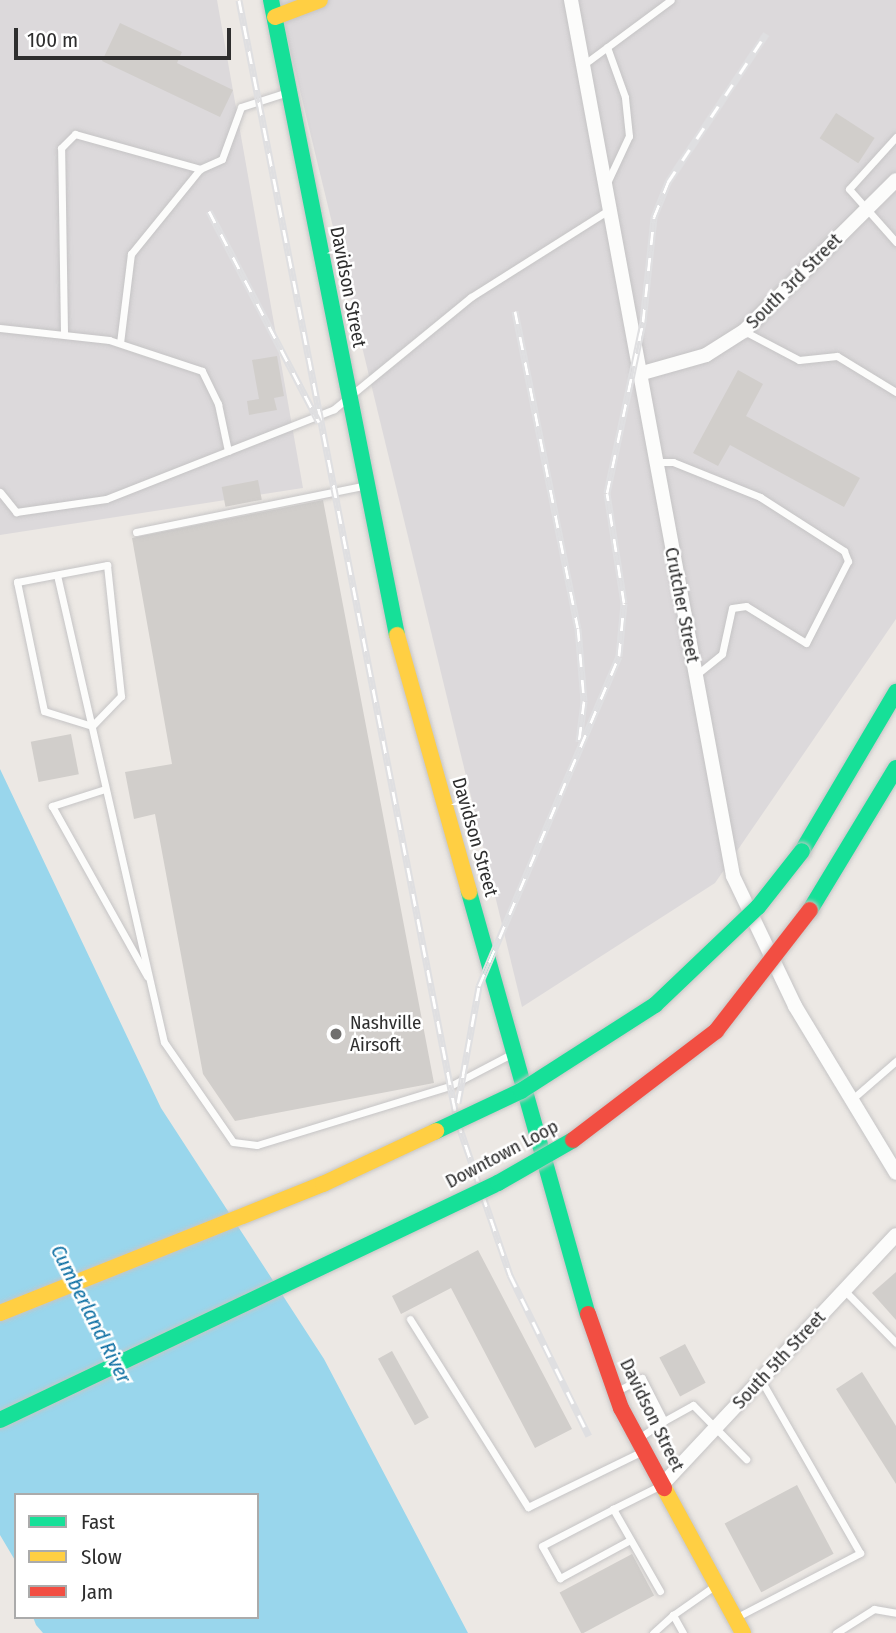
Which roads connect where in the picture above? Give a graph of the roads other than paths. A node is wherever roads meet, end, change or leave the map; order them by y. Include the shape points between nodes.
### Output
1 (271, 0) edge
2 (320, 0) edge
3 (571, 0) edge
4 (671, 0) edge
5 (275, 17) junction
6 (607, 47) junction
7 (583, 65) junction
8 (289, 91) junction
9 (896, 137) edge
10 (200, 169) junction
11 (896, 180) edge
12 (606, 185) junction
13 (610, 209) junction
14 (864, 211) junction
15 (896, 242) edge
16 (0, 328) edge
17 (744, 331) junction
18 (64, 332) junction
19 (120, 343) junction
20 (639, 374) junction
21 (896, 392) edge
22 (348, 396) junction
23 (228, 451) junction
24 (655, 461) junction
25 (365, 486) junction
26 (0, 492) edge
27 (136, 532) dead end
28 (57, 575) junction
29 (695, 675) junction
30 (896, 692) edge
31 (92, 726) junction
32 (896, 768) edge
33 (105, 789) junction
34 (153, 986) junction
35 (514, 1053) junction
36 (896, 1061) edge
37 (851, 1100) junction
38 (896, 1173) edge
39 (896, 1235) edge
40 (844, 1290) junction
41 (0, 1312) edge
42 (410, 1319) dead end
43 (896, 1343) edge
44 (761, 1379) junction
45 (615, 1392) junction
46 (0, 1420) edge
47 (664, 1421) junction
48 (716, 1428) junction
49 (641, 1445) junction
50 (746, 1460) dead end
51 (662, 1485) junction
52 (613, 1509) junction
53 (630, 1540) junction
54 (717, 1585) junction
55 (660, 1591) dead end
56 (896, 1613) edge
57 (673, 1615) junction
58 (739, 1626) edge
59 (653, 1633) edge
60 (683, 1633) edge
61 (836, 1633) edge

1 - 5 main road, Davidson Street
2 - 5 main road
3 - 7 street, Crutcher Street
4 - 6 lane
5 - 8 main road, Davidson Street
6 - 7 lane
6 - 12 lane via 625,97 629,136
7 - 12 street, Crutcher Street
8 - 10 lane via 241,107 222,159
8 - 22 main road, Davidson Street
9 - 14 lane via 849,189
10 - 18 lane via 75,134 61,148
10 - 19 lane via 131,254
11 - 14 street, South 3rd Street
12 - 13 street, Crutcher Street
13 - 20 street, Crutcher Street
13 - 22 lane via 471,298
14 - 15 lane
14 - 17 street, South 3rd Street
16 - 18 lane
17 - 20 street, South 3rd Street via 706,355
17 - 21 lane via 799,360 837,356
18 - 19 lane
19 - 23 lane via 201,371 218,404
20 - 24 street, Crutcher Street
22 - 23 lane via 334,409
22 - 25 main road, Davidson Street
23 - 26 lane via 106,499 16,512
24 - 29 street, Crutcher Street
24 - 29 lane via 673,462 760,497 844,551 848,561 806,643 746,606 732,608 722,654
25 - 27 lane
25 - 35 main road, Davidson Street via 387,599
28 - 31 lane
28 - 31 lane via 17,582 44,711
28 - 31 lane via 107,565 121,696
29 - 37 street, Crutcher Street via 733,877 794,1006
30 - 41 main road, bridge via 802,852 758,907 654,1005 521,1091 323,1184
31 - 33 lane
32 - 46 main road, Downtown Loop, bridge via 810,910 716,1031 581,1135 462,1201
33 - 34 lane
33 - 34 lane via 52,806
34 - 35 lane via 164,1042 241,1146 450,1086
35 - 45 main road, Davidson Street
36 - 37 lane
37 - 38 street, Crutcher Street
39 - 40 street, South 5th Street
40 - 43 lane
40 - 44 street, South 5th Street
42 - 49 lane via 528,1507
44 - 48 street, South 5th Street
44 - 58 lane via 860,1553
45 - 47 lane via 642,1378
45 - 49 main road, Davidson Street
47 - 48 lane via 693,1405
47 - 49 lane
48 - 50 lane
48 - 51 street, South 5th Street
49 - 51 main road, Davidson Street
51 - 52 lane
51 - 54 main road, Davidson Street
52 - 53 lane
52 - 53 lane via 542,1546 560,1578
53 - 55 lane
54 - 57 lane
54 - 58 main road, Davidson Street
56 - 61 lane via 874,1609
57 - 59 lane
57 - 60 lane

